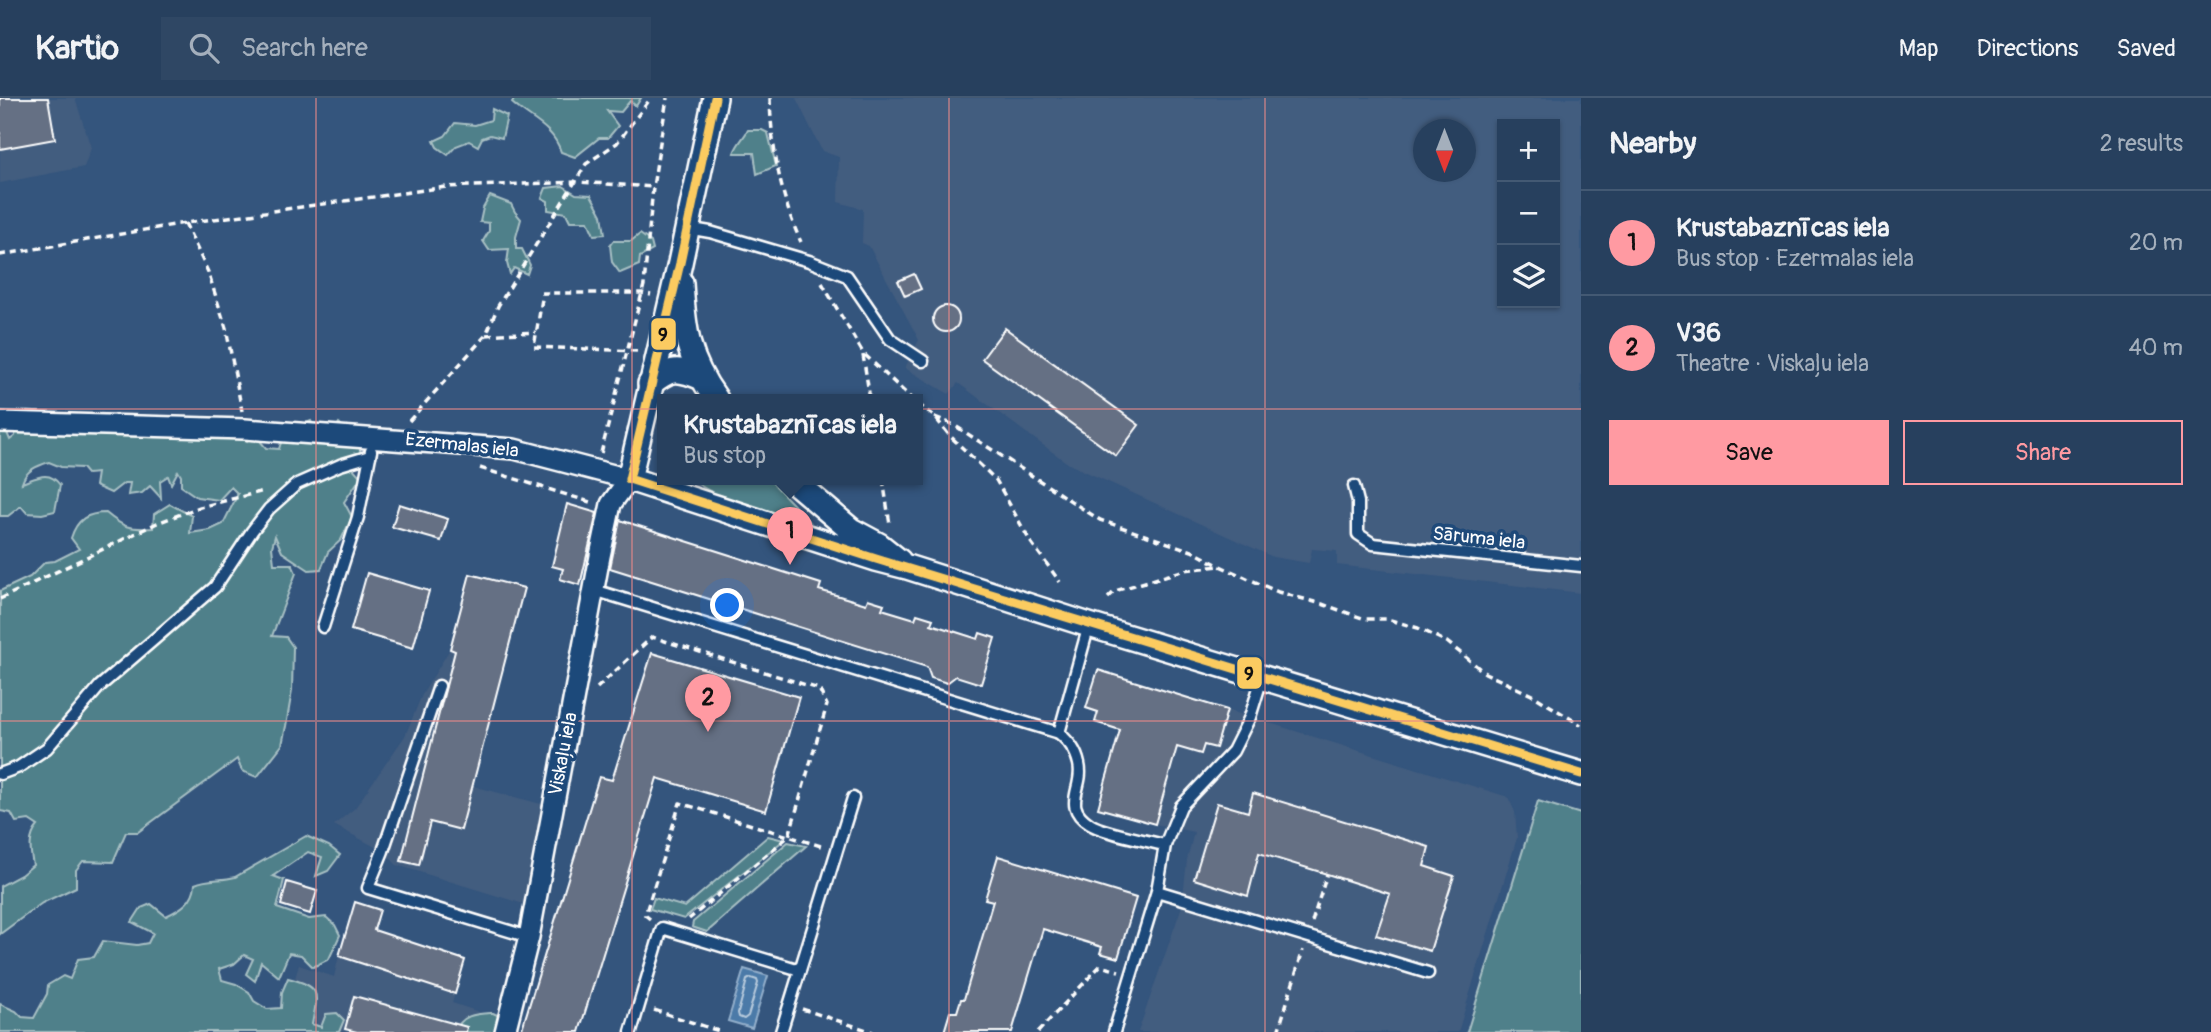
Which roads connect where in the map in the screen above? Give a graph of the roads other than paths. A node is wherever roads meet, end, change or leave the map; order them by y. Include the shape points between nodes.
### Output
1 (715, 98) edge
2 (686, 228) junction
3 (680, 263) junction
4 (923, 361) dead end
5 (702, 378) junction
6 (650, 384) junction
7 (713, 394) edge
8 (0, 422) edge
9 (372, 446) junction
10 (629, 479) junction
11 (798, 485) edge
12 (1354, 486) dead end
13 (1581, 566) edge
14 (907, 567) junction
15 (594, 590) junction
16 (1089, 625) junction
17 (323, 627) dead end
18 (1262, 678) junction
19 (439, 686) dead end
20 (1059, 733) junction
21 (0, 774) edge
22 (1581, 774) edge
23 (853, 798) dead end
24 (1164, 845) junction
25 (1157, 891) junction
26 (529, 937) junction
27 (800, 970) junction
28 (1428, 973) dead end
29 (505, 1032) edge
30 (631, 1032) edge
31 (781, 1032) edge
32 (1114, 1032) edge

1 - 2 street
2 - 3 street
2 - 4 lane via 809,261 847,276 890,338
3 - 5 street via 684,329
3 - 6 street
5 - 6 street via 685,371 665,372
5 - 7 street
6 - 10 street
8 - 9 street, Ezermalas iela via 245,429
9 - 10 street, Ezermalas iela via 514,449
9 - 17 lane via 358,517
9 - 21 lane via 297,484 260,520 215,587 100,686 47,748
10 - 14 street, Ezermalas iela
10 - 15 street, Viskaļu iela via 611,504
11 - 14 street, Ezermalas iela via 851,530
12 - 13 lane, Sāruma iela via 1358,534 1373,544
14 - 16 street, Ezermalas iela
15 - 20 lane
15 - 26 street, Viskaļu iela
16 - 18 street, Ezermalas iela
16 - 20 lane
18 - 22 street, Ezermalas iela
18 - 24 lane via 1233,751 1181,806
19 - 26 lane via 368,888
20 - 24 lane via 1072,744 1080,767 1074,801 1077,813 1091,826
23 - 27 lane
24 - 25 lane
25 - 28 lane
25 - 32 lane
26 - 29 street, Viskaļu iela
27 - 30 lane via 662,928
27 - 31 lane

